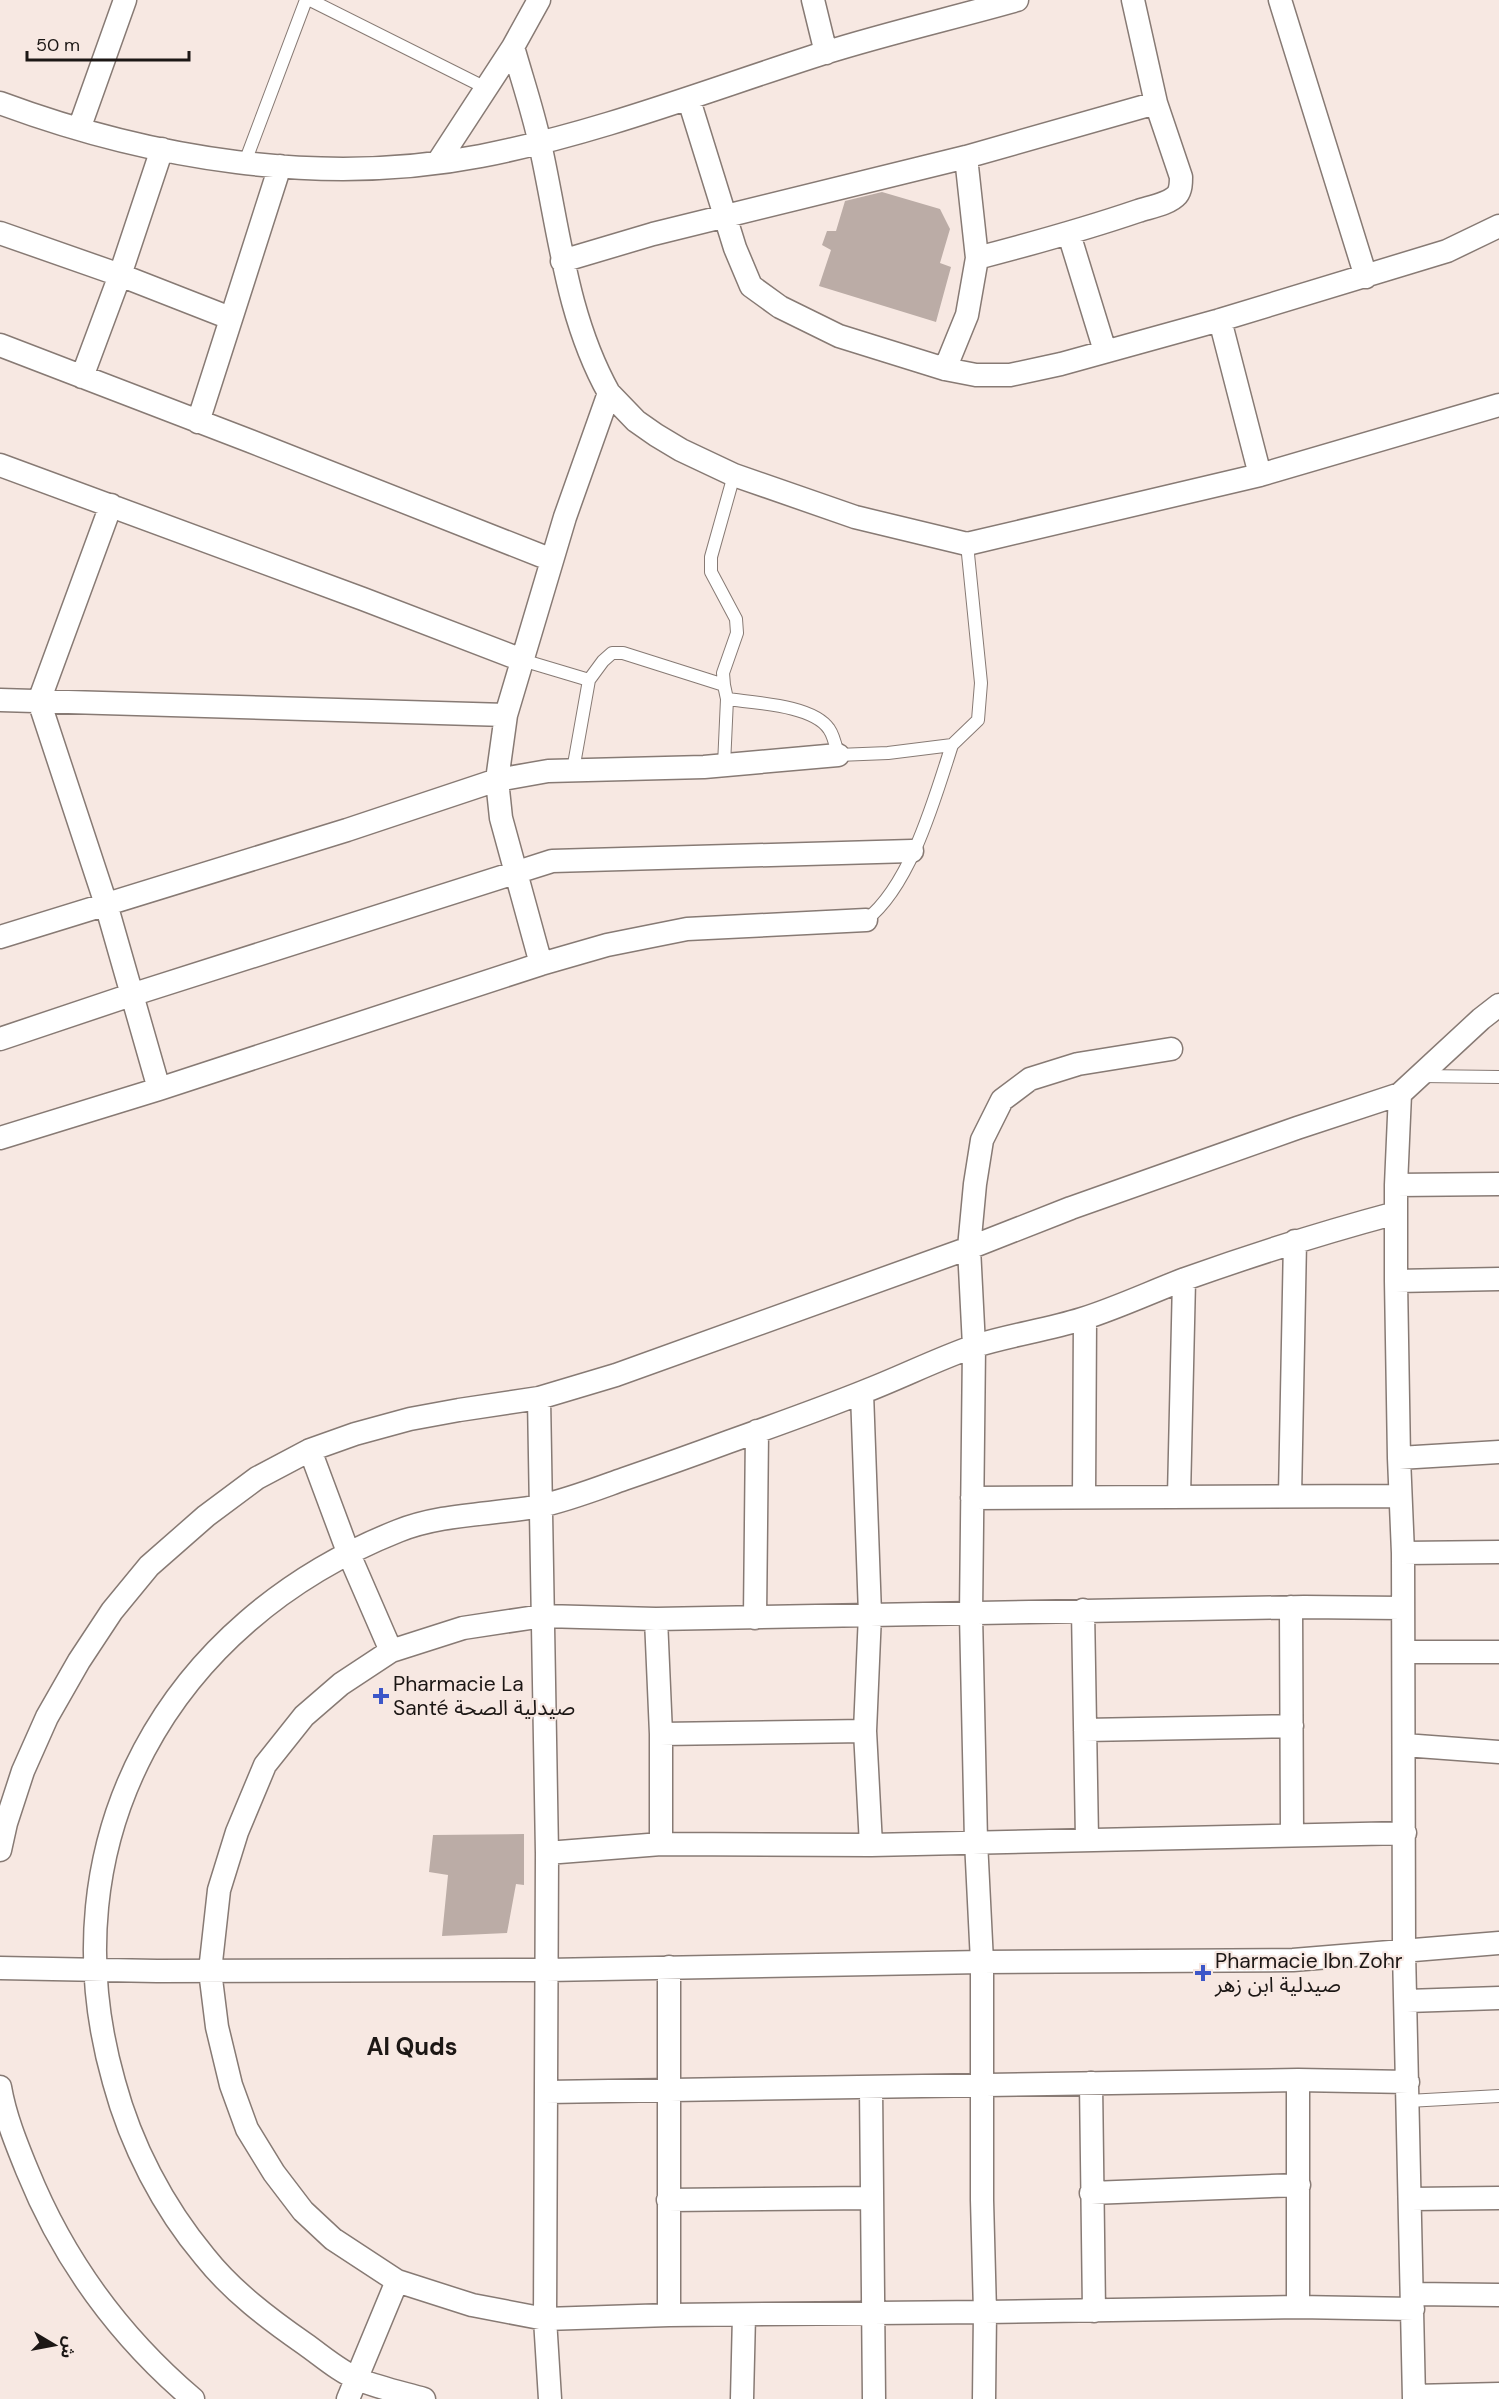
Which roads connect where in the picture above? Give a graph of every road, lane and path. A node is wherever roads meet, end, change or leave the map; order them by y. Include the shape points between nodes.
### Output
1 (125, 0) edge
2 (308, 0) edge
3 (540, 0) edge
4 (813, 0) edge
5 (1017, 0) edge
6 (1132, 0) edge
7 (1280, 0) edge
8 (513, 47) junction
9 (826, 52) junction
10 (486, 88) junction
11 (689, 99) junction
12 (0, 103) edge
13 (1156, 103) junction
14 (79, 129) junction
15 (540, 143) junction
16 (162, 149) junction
17 (966, 157) junction
18 (245, 162) junction
19 (438, 162) junction
20 (280, 166) junction
21 (726, 214) junction
22 (1499, 226) edge
23 (0, 233) edge
24 (1069, 234) junction
25 (977, 258) junction
26 (562, 261) junction
27 (120, 275) junction
28 (1366, 277) junction
29 (230, 318) junction
30 (1220, 320) junction
31 (0, 345) edge
32 (1105, 351) junction
33 (945, 369) junction
34 (82, 377) junction
35 (609, 393) junction
36 (1499, 405) edge
37 (198, 422) junction
38 (0, 465) edge
39 (734, 475) junction
40 (1260, 475) junction
41 (111, 505) junction
42 (967, 544) junction
43 (552, 560) junction
44 (522, 660) junction
45 (589, 680) junction
46 (724, 686) junction
47 (727, 699) junction
48 (0, 700) edge
49 (39, 701) junction
50 (506, 715) junction
51 (952, 744) junction
52 (838, 755) junction
53 (724, 765) junction
54 (573, 770) junction
55 (497, 780) junction
56 (912, 851) junction
57 (514, 874) junction
58 (106, 904) junction
59 (866, 920) joint
60 (0, 937) edge
61 (541, 964) junction
62 (131, 995) junction
63 (1499, 1005) edge
64 (0, 1039) edge
65 (1171, 1049) dead end
66 (1420, 1076) junction
67 (1499, 1077) edge
68 (159, 1089) junction
69 (1400, 1094) junction
70 (0, 1138) edge
71 (1499, 1184) edge
72 (1396, 1185) junction
73 (1396, 1213) junction
74 (1295, 1241) junction
75 (969, 1248) junction
76 (1499, 1279) edge
77 (1184, 1280) junction
78 (1396, 1281) junction
79 (1085, 1318) junction
80 (974, 1347) junction
81 (862, 1393) junction
82 (539, 1398) junction
83 (758, 1431) junction
84 (310, 1450) junction
85 (1499, 1452) edge
86 (1399, 1458) junction
87 (1290, 1496) junction
88 (1400, 1496) junction
89 (1084, 1497) junction
90 (1179, 1497) junction
91 (972, 1498) junction
92 (541, 1505) junction
93 (348, 1552) junction
94 (1499, 1552) edge
95 (1403, 1553) junction
96 (1291, 1607) junction
97 (1401, 1608) junction
98 (1083, 1610) junction
99 (870, 1614) junction
100 (971, 1615) junction
101 (543, 1616) junction
102 (755, 1618) junction
103 (656, 1620) junction
104 (392, 1651) junction
105 (1404, 1652) junction
106 (1499, 1652) edge
107 (1292, 1726) junction
108 (1085, 1730) junction
109 (865, 1731) junction
110 (662, 1734) junction
111 (1404, 1745) junction
112 (1499, 1752) edge
113 (1405, 1833) junction
114 (1292, 1834) junction
115 (1087, 1839) junction
116 (976, 1841) junction
117 (661, 1844) junction
118 (871, 1845) junction
119 (0, 1850) edge
120 (547, 1853) junction
121 (1499, 1943) edge
122 (1404, 1951) junction
123 (982, 1962) junction
124 (669, 1967) junction
125 (0, 1968) edge
126 (547, 1970) junction
127 (96, 1971) junction
128 (210, 1971) junction
129 (1499, 1998) edge
130 (1407, 2001) junction
131 (1298, 2080) junction
132 (1091, 2083) junction
133 (981, 2086) junction
134 (0, 2087) edge
135 (872, 2087) junction
136 (668, 2089) junction
137 (1408, 2091) junction
138 (547, 2092) junction
139 (1499, 2096) edge
140 (1299, 2186) junction
141 (1091, 2193) junction
142 (871, 2198) junction
143 (1499, 2198) edge
144 (1411, 2199) junction
145 (668, 2200) junction
146 (397, 2281) junction
147 (1499, 2295) edge
148 (1413, 2302) junction
149 (1298, 2307) junction
150 (1094, 2311) junction
151 (985, 2312) junction
152 (669, 2314) junction
153 (873, 2314) junction
154 (744, 2315) junction
155 (545, 2319) junction
156 (351, 2389) edge
157 (1499, 2394) edge
158 (1414, 2397) edge
159 (193, 2399) edge
160 (424, 2399) edge
161 (550, 2399) edge
162 (742, 2399) edge
163 (874, 2399) edge
164 (984, 2399) edge

1 - 14 street
2 - 10 lane
2 - 18 lane
3 - 8 street
4 - 9 street
5 - 9 street
6 - 13 street
7 - 28 street
8 - 10 street
8 - 15 street
9 - 11 street
10 - 19 street
11 - 15 street
11 - 21 street
12 - 14 street
13 - 17 street
13 - 24 street via 1181,177 1180,190 1176,196
14 - 16 street
15 - 19 street
15 - 26 street
16 - 18 street
16 - 27 street
17 - 21 street
17 - 25 street
18 - 20 street
19 - 20 street via 357,168
20 - 29 street
21 - 26 street
21 - 33 street via 751,285 780,307 839,336
22 - 28 street via 1447,251
23 - 27 street
24 - 25 street
24 - 32 street
25 - 33 street via 967,315
26 - 35 street via 584,340
27 - 29 street
27 - 34 street
28 - 30 street
29 - 37 street
30 - 32 street
30 - 40 street
31 - 34 street
32 - 33 street via 1010,375 976,375
34 - 37 street
35 - 39 street via 656,435
35 - 43 street
36 - 40 street
37 - 43 street
38 - 41 street
39 - 42 street via 855,517
39 - 46 lane via 711,557 711,572 736,619 738,633 723,673
40 - 42 street
41 - 44 street
41 - 49 street
42 - 51 lane via 981,683 978,720
43 - 44 street
44 - 45 lane
44 - 50 street
45 - 46 lane via 612,653 624,653
45 - 54 lane
46 - 47 lane
47 - 52 lane via 803,712 820,719 831,730
47 - 53 lane
48 - 49 street
49 - 50 street
49 - 58 street
50 - 55 street
51 - 52 lane
51 - 56 lane via 928,818
52 - 53 street
53 - 54 street
54 - 55 street
55 - 57 street
55 - 58 street
56 - 57 street via 571,859
56 - 59 lane via 882,905
57 - 61 street
57 - 62 street
58 - 60 street
58 - 62 street
59 - 61 street via 687,928
61 - 68 street
62 - 64 street
62 - 68 street
63 - 66 street
65 - 75 street via 1078,1064 1030,1079 1002,1100 982,1140
66 - 67 lane
66 - 69 street
68 - 70 street
69 - 72 street
69 - 75 street via 1071,1208
71 - 72 street
72 - 73 street
73 - 74 street
73 - 78 street
74 - 77 street
74 - 87 street
75 - 80 street
75 - 82 street via 616,1375
76 - 78 street
77 - 79 street
77 - 90 street
78 - 86 street
79 - 80 street
79 - 89 street
80 - 81 street
80 - 91 street
81 - 83 street
81 - 99 street
82 - 84 street via 410,1419
82 - 92 street
83 - 92 street
83 - 102 street
84 - 93 street
84 - 119 street via 257,1478 206,1516 149,1566 112,1611 46,1717 23,1771
85 - 86 street
86 - 88 street
87 - 88 street
87 - 90 street
88 - 95 street
89 - 90 street
89 - 91 street
91 - 100 street
92 - 93 street via 446,1518 405,1528
92 - 101 street
93 - 104 street
93 - 127 street via 248,1620 210,1654 153,1734 129,1780 111,1831 99,1887
94 - 95 street
95 - 97 street
96 - 97 street
96 - 98 street
96 - 107 street
97 - 105 street
98 - 100 street
98 - 108 street
99 - 100 street
99 - 102 street
99 - 109 street
100 - 116 street
101 - 103 street
101 - 104 street via 463,1628
101 - 120 street
102 - 103 street
103 - 110 street
104 - 128 street via 341,1684 304,1716 265,1765 237,1832 219,1890
105 - 106 street
105 - 111 street
107 - 108 street
107 - 114 street
108 - 115 street
109 - 110 street
109 - 118 street
110 - 117 street
111 - 112 street
111 - 113 street
113 - 114 street
113 - 122 street
114 - 115 street
115 - 116 street
116 - 118 street
116 - 123 street
117 - 118 street
117 - 120 street
120 - 126 street
121 - 122 street
122 - 123 street via 1293,1960
122 - 130 street
123 - 124 street
123 - 133 street
124 - 126 street
124 - 136 street
125 - 127 street
126 - 128 street
126 - 138 street
127 - 128 street
127 - 156 street via 99,2020 119,2102 132,2138 176,2219 207,2261
128 - 146 street via 217,2027 247,2129 303,2211 333,2239
129 - 130 street
130 - 137 street
131 - 132 street
131 - 137 street
131 - 140 street
132 - 133 street
132 - 141 street
133 - 135 street
133 - 151 street
134 - 159 street via 16,2144 62,2244 124,2331
135 - 136 street
135 - 142 street
136 - 138 street
136 - 145 street
137 - 139 lane
137 - 144 street
138 - 155 street
140 - 141 street
140 - 149 street
141 - 150 street
142 - 145 street
142 - 153 street
143 - 144 street
144 - 148 street
145 - 152 street
146 - 155 street via 472,2305
146 - 156 street
147 - 148 street
148 - 149 street
148 - 158 street
149 - 150 street
150 - 151 street
151 - 153 street
151 - 164 street
152 - 154 street
152 - 155 street
153 - 154 street
153 - 163 street
154 - 162 street
155 - 161 street
156 - 160 street
157 - 158 street

